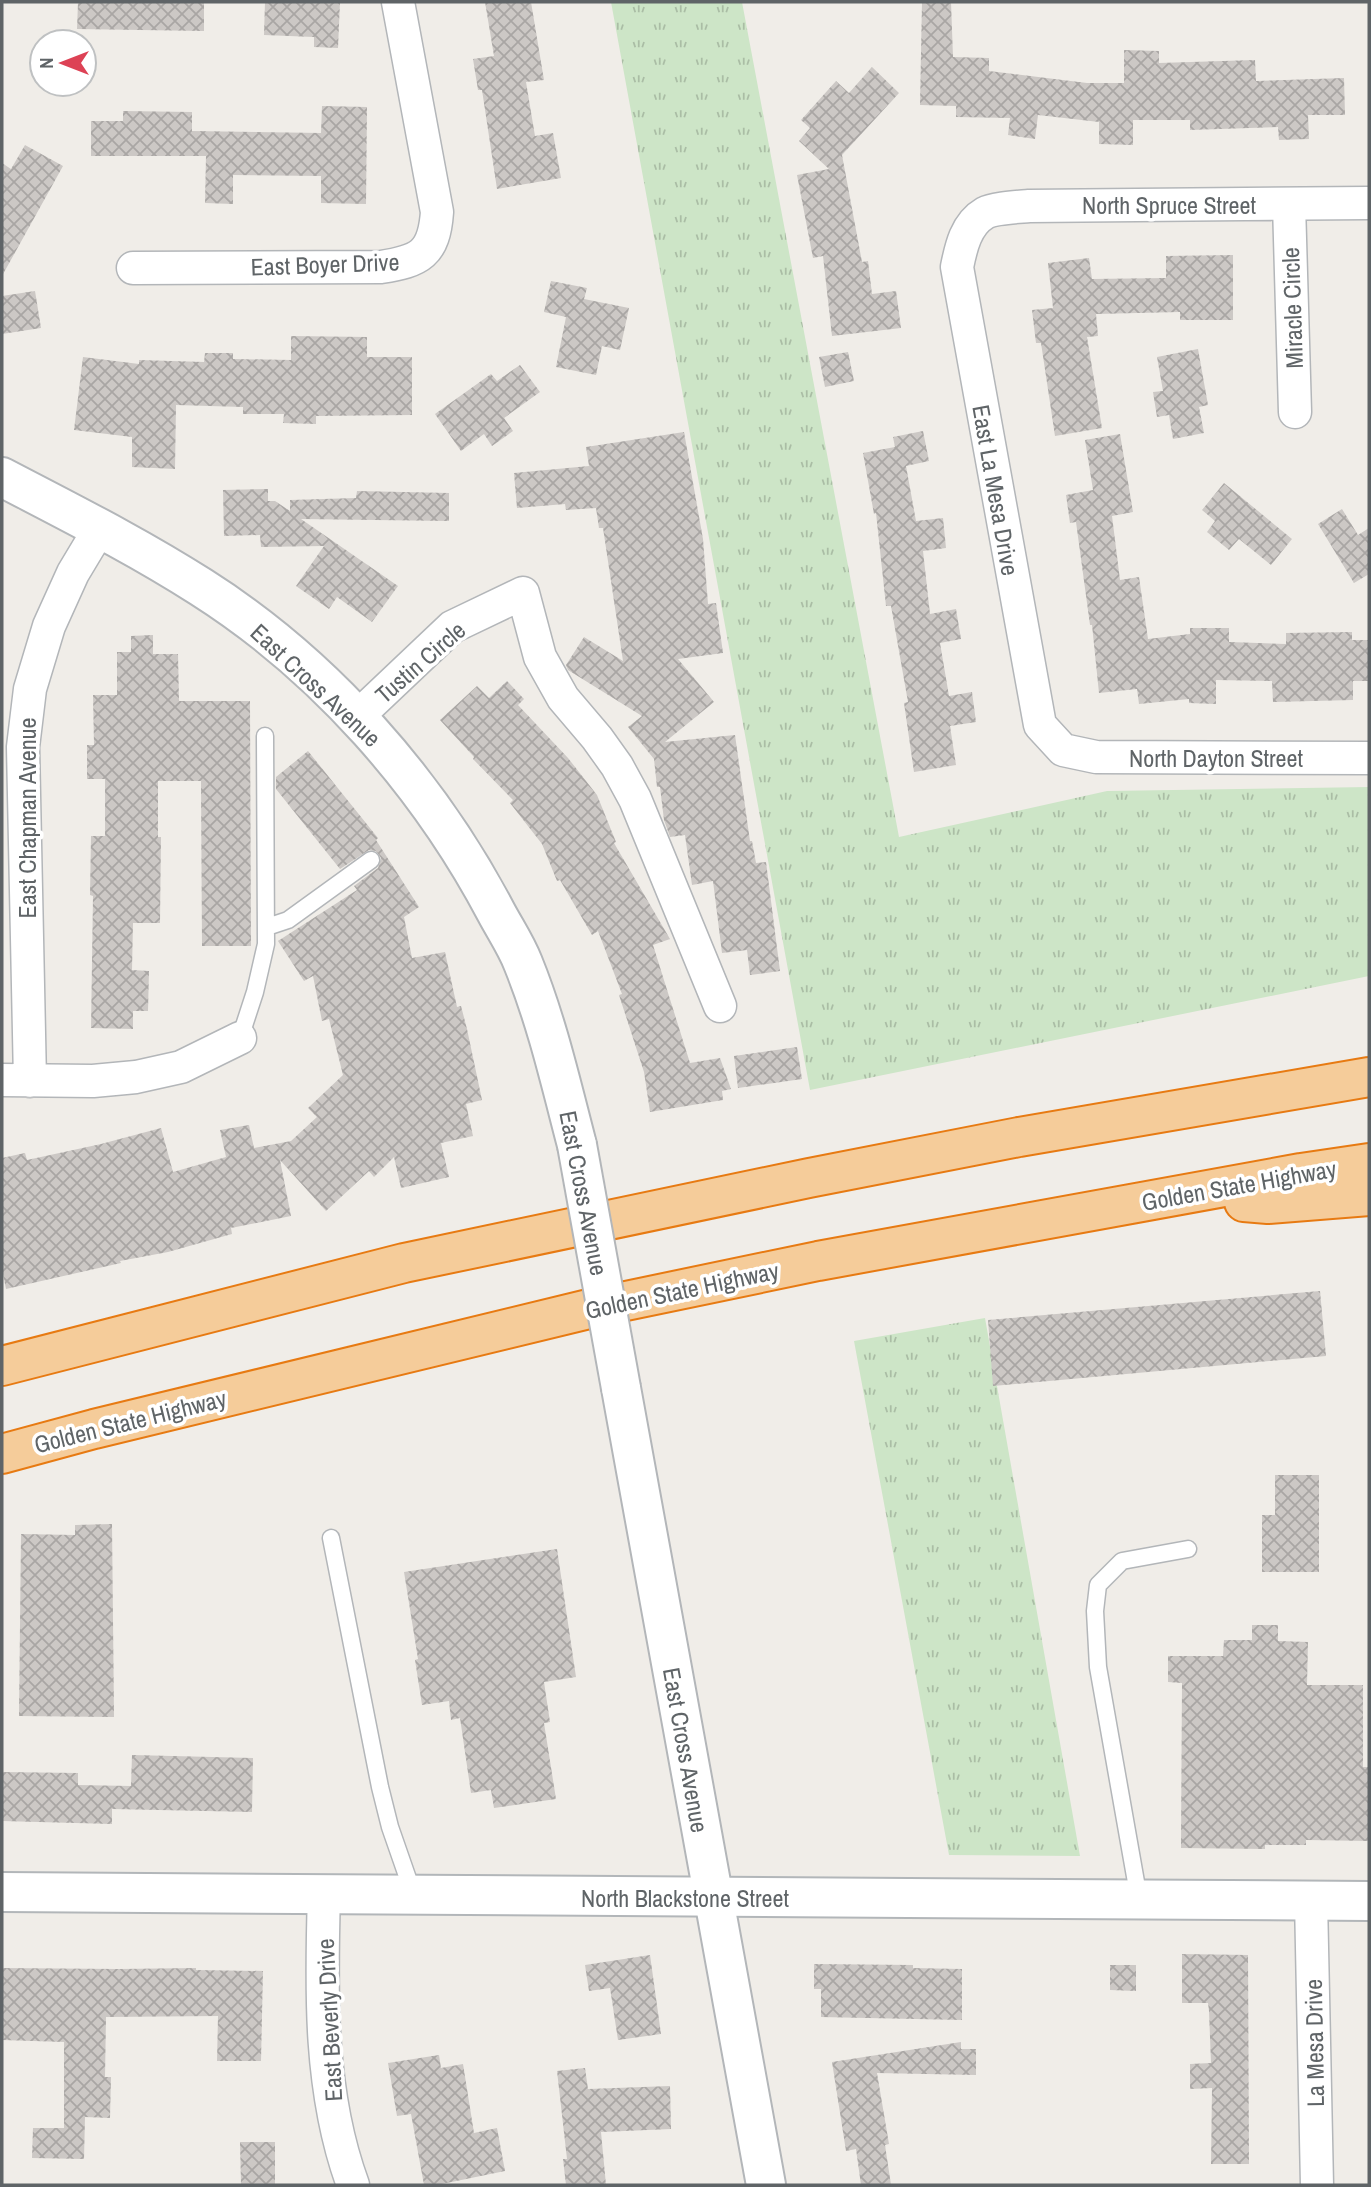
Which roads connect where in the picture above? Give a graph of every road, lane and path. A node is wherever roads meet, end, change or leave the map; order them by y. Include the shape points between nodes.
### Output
1 (398, 2) edge
2 (1369, 203) edge
3 (1289, 204) junction
4 (973, 224) joint
5 (133, 268) dead end
6 (1295, 412) dead end
7 (2, 477) edge
8 (100, 528) junction
9 (357, 717) junction
10 (265, 736) dead end
11 (1063, 750) joint
12 (1369, 758) edge
13 (370, 860) dead end
14 (267, 927) junction
15 (720, 1006) dead end
16 (240, 1038) joint
17 (1369, 1077) edge
18 (16, 1081) edge
19 (1369, 1163) edge
20 (1369, 1196) edge
21 (1169, 1197) junction
22 (2, 1366) edge
23 (2, 1454) edge
24 (331, 1538) dead end
25 (1188, 1549) dead end
26 (2, 1892) edge
27 (324, 1894) junction
28 (414, 1896) junction
29 (714, 1898) junction
30 (1139, 1899) junction
31 (1311, 1900) junction
32 (1369, 1901) edge
33 (353, 2185) edge
34 (766, 2185) edge
35 (1317, 2185) edge

1 - 5 street, East Boyer Drive via 438,212 433,240 416,259 381,267
2 - 3 street, North Spruce Street
3 - 4 street, North Spruce Street via 1030,206 986,212
3 - 6 street, Miracle Circle
4 - 11 street, East La Mesa Drive via 962,242 957,267 962,299 1040,725
7 - 8 street, East Cross Avenue
8 - 9 street, East Cross Avenue via 202,588 280,645
8 - 18 street, East Chapman Avenue via 49,626 30,689 23,747
9 - 15 street, Tustin Circle via 452,627 523,593 540,657 563,698 617,766 635,799
9 - 29 street, East Cross Avenue, bridge via 445,826 484,889 522,961 548,1035 577,1145
10 - 14 lane
11 - 12 street, North Dayton Street via 1096,757
13 - 14 lane via 288,920
14 - 16 lane via 255,992
16 - 18 street via 181,1067 136,1077
17 - 22 highway via 1019,1137 417,1260
19 - 21 highway, Golden State Highway
20 - 21 highway via 1268,1204
21 - 23 highway, Golden State Highway via 597,1307
24 - 28 lane via 380,1787
25 - 30 lane via 1122,1561 1098,1585 1098,1667
26 - 27 street, North Blackstone Street
27 - 28 street, North Blackstone Street
27 - 33 street, East Beverly Drive via 324,2034 336,2122
28 - 29 street, North Blackstone Street
29 - 30 street, North Blackstone Street
29 - 34 street, East Cross Avenue
30 - 31 street, North Blackstone Street
31 - 32 street, North Blackstone Street
31 - 35 street, La Mesa Drive

